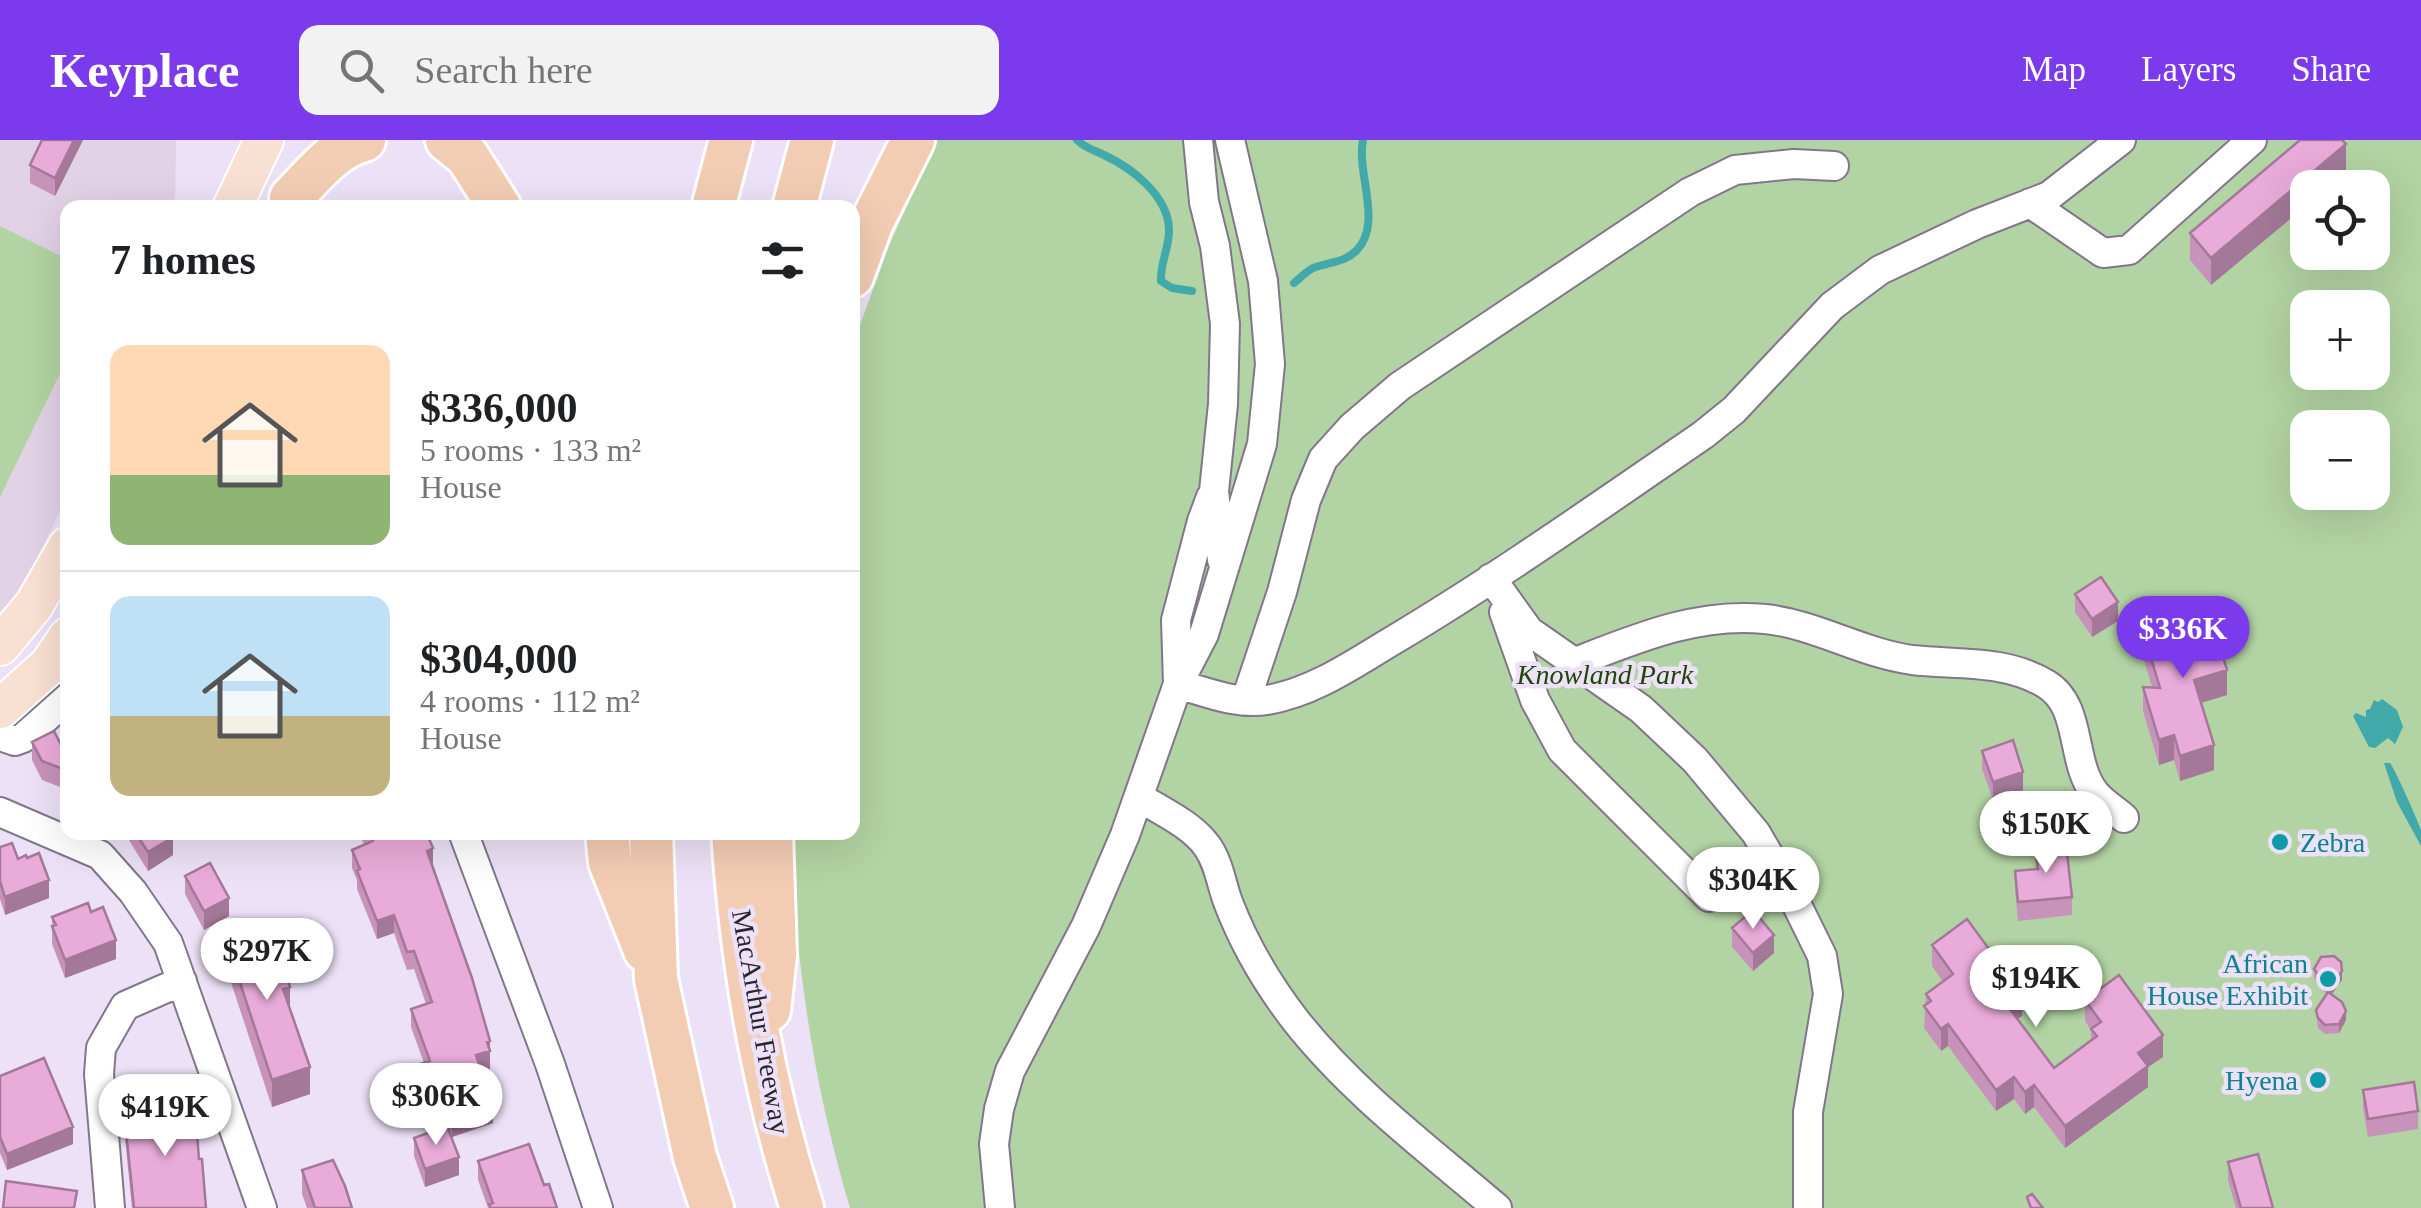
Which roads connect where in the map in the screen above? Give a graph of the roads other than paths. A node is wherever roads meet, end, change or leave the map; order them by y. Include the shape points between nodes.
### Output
1 (264, 140) edge
2 (319, 140) edge
3 (364, 140) edge
4 (420, 140) edge
5 (447, 140) edge
6 (731, 140) edge
7 (812, 140) edge
8 (913, 140) edge
9 (1198, 140) edge
10 (1230, 140) edge
11 (2121, 140) edge
12 (2252, 140) edge
13 (1834, 166) dead end
14 (492, 196) edge
15 (236, 200) edge
16 (290, 200) edge
17 (292, 200) edge
18 (716, 200) edge
19 (796, 200) edge
20 (2030, 204) junction
21 (860, 255) edge
22 (1263, 281) junction
23 (1222, 286) junction
24 (1214, 491) junction
25 (60, 560) edge
26 (1222, 571) junction
27 (1492, 578) junction
28 (0, 646) edge
29 (60, 663) edge
30 (1573, 663) junction
31 (1178, 684) junction
32 (1246, 700) junction
33 (60, 705) edge
34 (0, 709) edge
35 (0, 736) edge
36 (1139, 798) junction
37 (0, 812) edge
38 (2124, 818) dead end
39 (60, 837) edge
40 (67, 840) edge
41 (465, 840) edge
42 (608, 840) edge
43 (651, 840) edge
44 (734, 840) edge
45 (771, 840) edge
46 (1710, 897) dead end
47 (656, 979) junction
48 (182, 982) junction
49 (762, 1060) junction
50 (110, 1208) edge
51 (262, 1208) edge
52 (598, 1208) edge
53 (712, 1208) edge
54 (802, 1208) edge
55 (1000, 1208) edge
56 (1497, 1208) edge
57 (1808, 1208) edge

1 - 15 main road
2 - 16 main road
3 - 17 highway via 334,155
4 - 14 highway via 442,148
5 - 14 highway via 468,156
6 - 18 highway
7 - 19 highway
8 - 21 highway
9 - 23 street
10 - 22 street
11 - 20 street
12 - 20 street via 2128,250 2102,253
13 - 32 street via 1735,170 1690,192 1400,386 1352,427 1324,459 1306,500
20 - 27 street via 1880,270 1832,306 1703,435
22 - 23 street
22 - 26 street via 1270,364 1262,444
23 - 24 street via 1223,404
24 - 26 street
24 - 31 street via 1176,620
25 - 28 main road
26 - 31 street via 1197,652
27 - 30 street via 1528,631
27 - 32 street via 1326,680 1294,694
27 - 46 street via 1534,700 1562,750
29 - 34 main road
30 - 38 street via 1700,620 1765,619 1872,653 1994,665 2048,684 2067,707 2093,792
30 - 57 street via 1640,709 1727,796 1776,864 1822,956 1827,1012 1809,1096
31 - 32 street
31 - 36 street
33 - 35 street via 24,738
36 - 55 street via 1086,926 1010,1071 994,1144
36 - 56 street via 1206,845 1262,970 1317,1047
37 - 39 street
40 - 48 street via 100,854 133,892 168,942
41 - 52 street
42 - 47 highway via 610,862
43 - 47 highway
44 - 49 highway, MacArthur Freeway
45 - 49 highway via 776,955
47 - 53 highway
48 - 50 street via 125,1006 101,1048
48 - 51 street
49 - 54 highway, MacArthur Freeway

